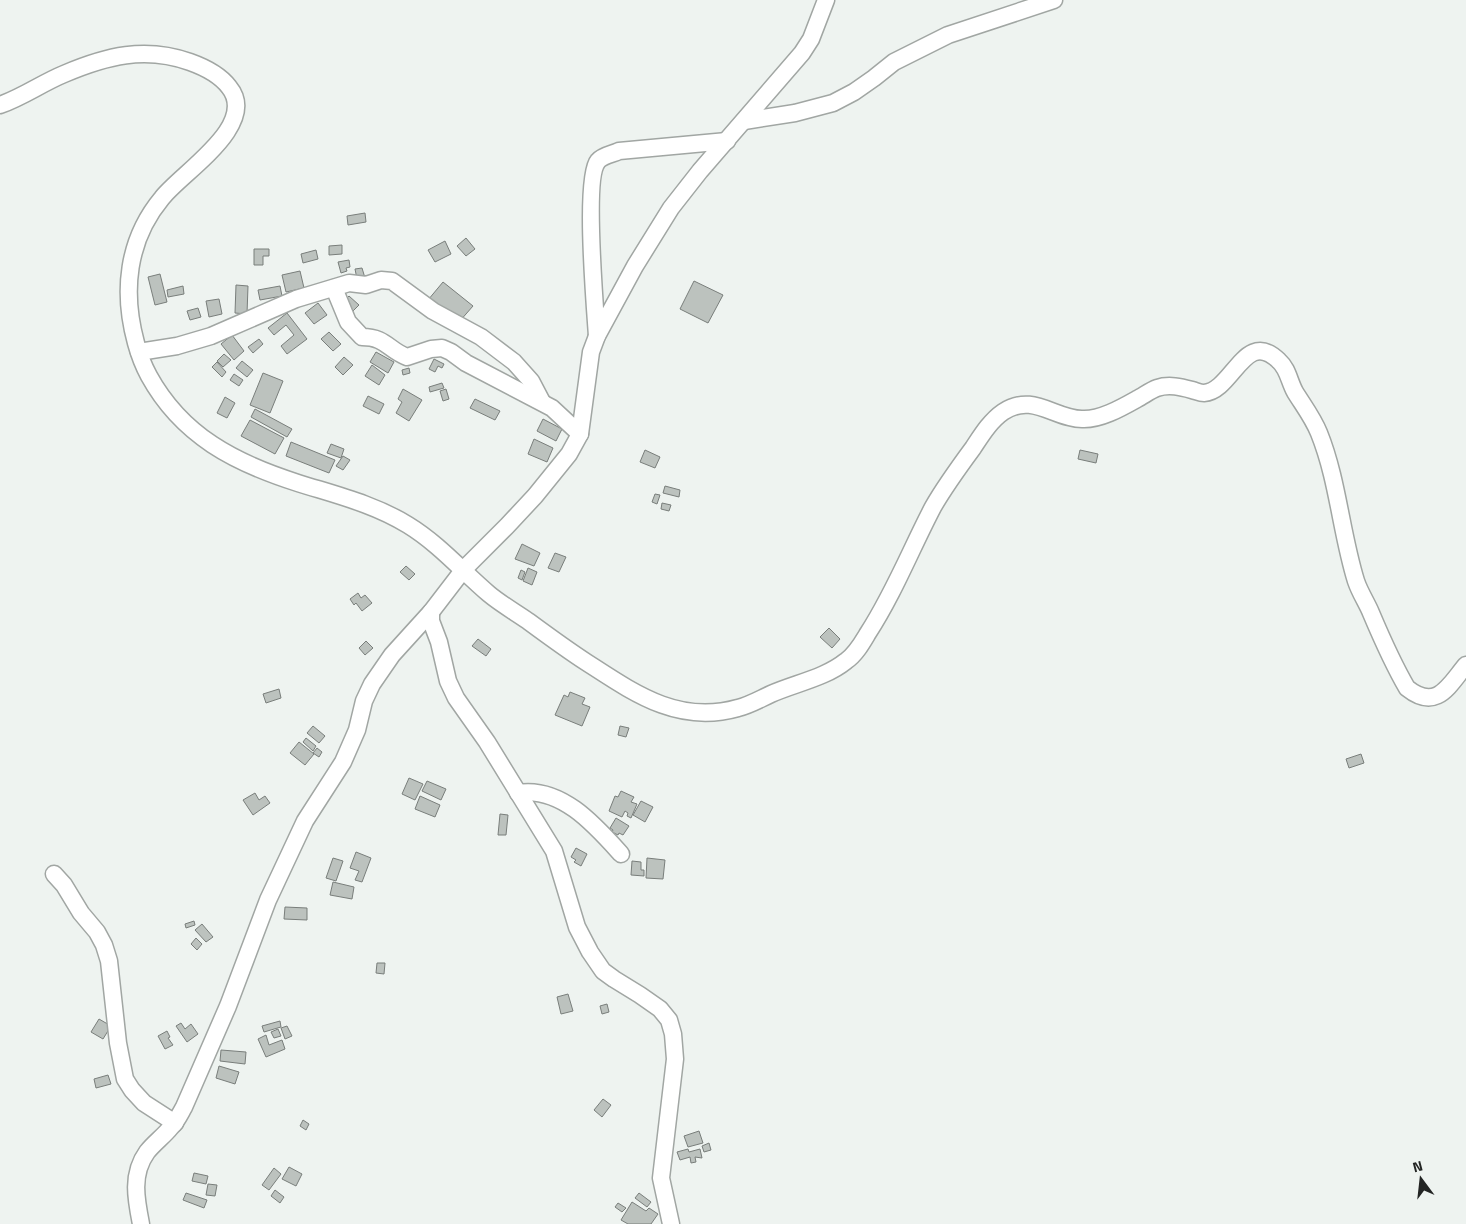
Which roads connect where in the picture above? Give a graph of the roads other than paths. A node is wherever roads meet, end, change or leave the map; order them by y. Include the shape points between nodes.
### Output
1 (826, 0) edge
2 (1054, 0) edge
3 (0, 105) edge
4 (744, 121) junction
5 (727, 141) junction
6 (334, 288) junction
7 (597, 336) junction
8 (139, 352) junction
9 (542, 402) junction
10 (580, 434) junction
11 (464, 569) junction
12 (431, 612) junction
13 (1466, 665) edge
14 (518, 793) junction
15 (621, 854) dead end
16 (54, 874) dead end
17 (175, 1123) junction
18 (141, 1224) edge
19 (671, 1224) edge

1 - 4 street via 802,53
2 - 4 street via 948,34 894,62 868,83 833,103
3 - 8 street via 62,74 132,53 180,58 197,64 231,88 236,100 232,124 211,152 162,197 136,242 128,290 131,324
4 - 5 street
5 - 7 street via 671,208
5 - 7 street via 619,151 598,161 591,192
6 - 8 street via 296,299 211,336
6 - 9 street via 349,283 366,285 381,280 392,281 514,362 531,380
6 - 9 street via 348,322 362,337 380,339 407,357 442,348
7 - 10 street via 588,365
8 - 11 street via 152,382 178,417 204,441 240,461 290,481 373,507 407,524
9 - 10 street
10 - 11 street via 569,454 535,496
11 - 12 street
11 - 13 street via 493,597 581,658 658,705 695,713 740,708 827,673 848,660 861,646 880,616 942,492 999,414 1013,407 1032,405 1074,419 1088,420 1125,406 1159,387 1172,386 1204,393 1227,378 1246,357 1256,351 1264,351 1274,355 1286,368 1321,438 1357,586 1407,688 1423,696 1445,693
12 - 14 street via 448,681 456,698 478,727
12 - 17 street via 392,655 372,684 343,762 305,821 268,900 228,1006
14 - 15 street via 541,792 560,800 584,816
14 - 19 street via 554,851 577,927 596,962 614,980 660,1009 669,1020 675,1059 661,1178
16 - 17 street via 104,945 125,1079 144,1102
17 - 18 street via 147,1152 139,1166 136,1198

